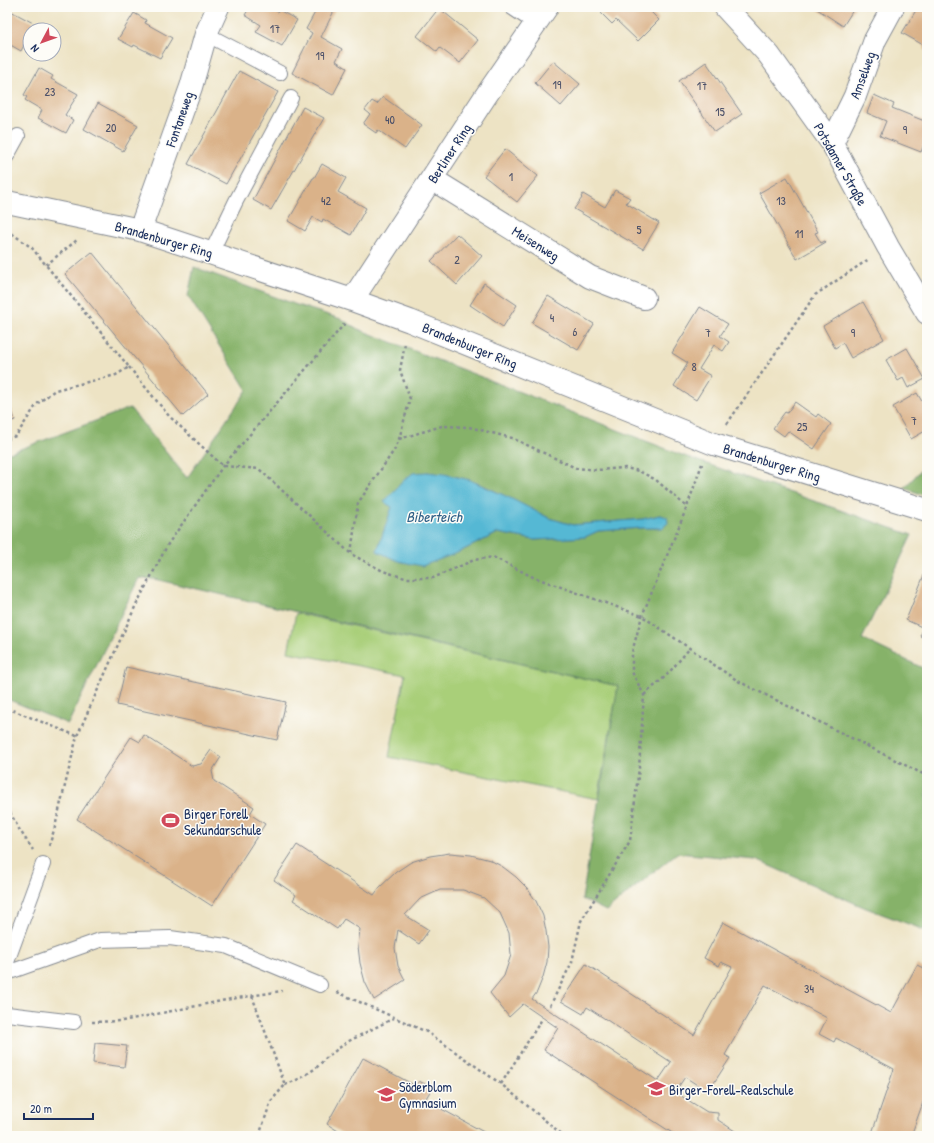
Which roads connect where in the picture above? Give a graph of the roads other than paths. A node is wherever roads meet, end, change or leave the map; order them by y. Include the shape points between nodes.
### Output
1 (218, 7) edge
2 (511, 7) edge
3 (725, 7) edge
4 (893, 7) edge
5 (541, 15) edge
6 (206, 34) junction
7 (280, 73) dead end
8 (291, 98) dead end
9 (18, 136) dead end
10 (832, 143) junction
11 (7, 156) edge
12 (432, 179) junction
13 (7, 202) edge
14 (140, 230) junction
15 (212, 253) junction
16 (644, 298) dead end
17 (352, 300) junction
18 (927, 313) edge
19 (927, 510) edge
20 (43, 864) road end
21 (7, 962) edge
22 (7, 972) edge
23 (320, 985) road end
24 (7, 1014) edge
25 (74, 1022) road end

1 - 6 street, Fontaneweg
2 - 5 lane
3 - 10 street, Potsdamer Straße via 769,55
4 - 10 street, Amselweg via 875,40 855,96
5 - 12 street, Berliner Ring
6 - 7 lane
6 - 14 street, Fontaneweg
8 - 15 lane
9 - 11 lane
10 - 18 street, Potsdamer Straße
12 - 16 street, Meisenweg via 590,277
12 - 17 street, Berliner Ring
13 - 14 street, Brandenburger Ring
14 - 15 street, Brandenburger Ring
15 - 17 street, Brandenburger Ring
17 - 19 street, Brandenburger Ring via 714,444
20 - 21 lane
22 - 23 lane via 100,940 170,938 226,946
24 - 25 lane

